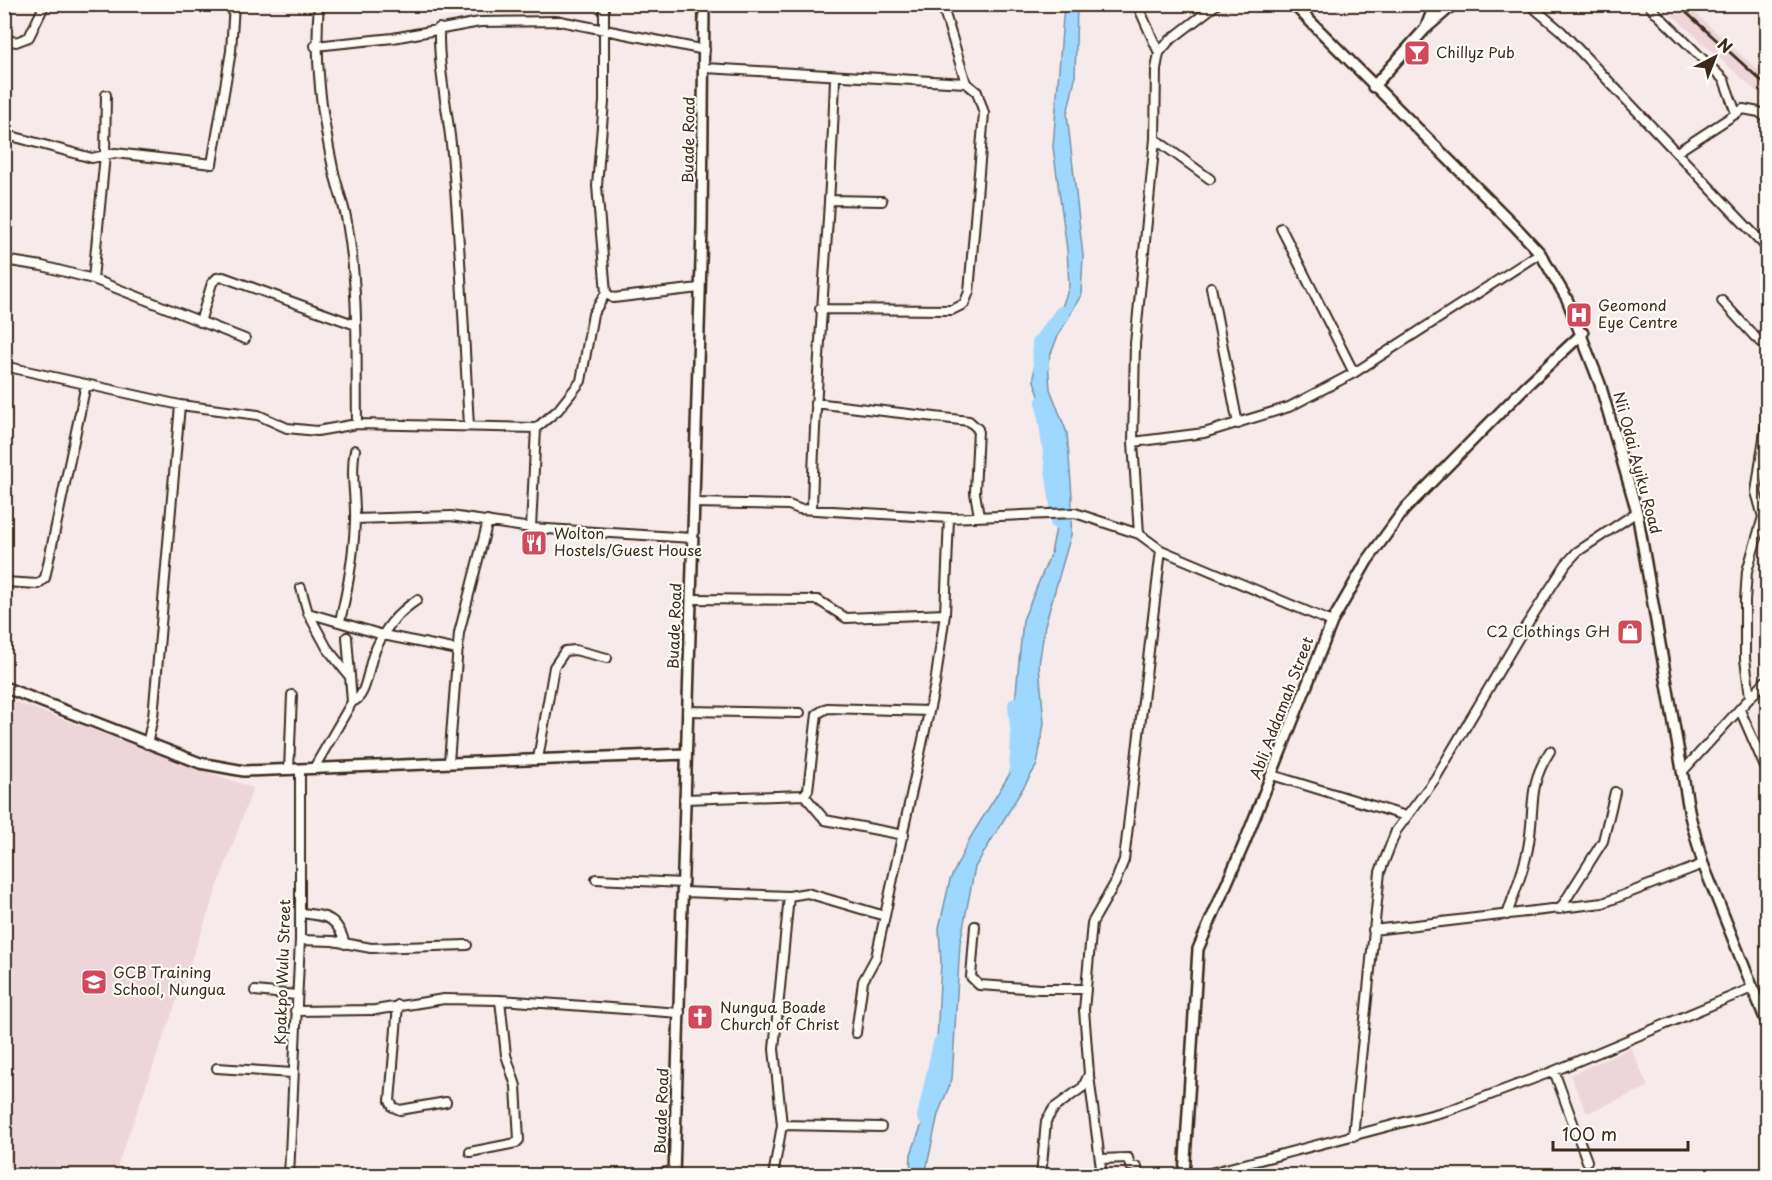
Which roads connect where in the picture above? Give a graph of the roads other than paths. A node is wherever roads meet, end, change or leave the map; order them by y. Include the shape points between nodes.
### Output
1 (45, 4) edge
2 (234, 4) edge
3 (318, 4) edge
4 (604, 4) edge
5 (704, 4) edge
6 (942, 4) edge
7 (1137, 4) edge
8 (1217, 4) edge
9 (1293, 4) edge
10 (1435, 4) edge
11 (1454, 4) edge
12 (1529, 4) edge
13 (1651, 8) dead end
14 (439, 28) junction
15 (606, 28) junction
16 (1425, 28) junction
17 (4, 39) edge
18 (315, 46) junction
19 (705, 50) junction
20 (1159, 53) junction
21 (705, 68) junction
22 (835, 77) junction
23 (966, 83) junction
24 (1373, 87) junction
25 (106, 95) dead end
26 (1736, 113) junction
27 (1767, 119) edge
28 (4, 134) edge
29 (1155, 139) junction
30 (1677, 152) junction
31 (105, 156) junction
32 (1210, 179) dead end
33 (831, 200) junction
34 (882, 201) dead end
35 (1281, 228) dead end
36 (1767, 249) edge
37 (1540, 253) junction
38 (4, 260) edge
39 (93, 279) junction
40 (1211, 287) dead end
41 (699, 288) junction
42 (606, 293) junction
43 (1722, 301) dead end
44 (820, 309) junction
45 (200, 322) junction
46 (356, 325) junction
47 (1583, 333) junction
48 (245, 339) dead end
49 (1767, 347) edge
50 (4, 366) edge
51 (1354, 373) junction
52 (86, 384) junction
53 (814, 403) junction
54 (180, 405) junction
55 (1767, 410) edge
56 (357, 424) junction
57 (1238, 424) junction
58 (469, 426) junction
59 (536, 428) junction
60 (1133, 442) junction
61 (355, 450) dead end
62 (694, 503) junction
63 (812, 509) junction
64 (1637, 513) junction
65 (979, 516) junction
66 (949, 518) junction
67 (355, 519) junction
68 (488, 521) junction
69 (531, 528) junction
70 (1139, 534) junction
71 (692, 538) junction
72 (1161, 550) junction
73 (4, 582) edge
74 (301, 588) dead end
75 (691, 598) junction
76 (417, 600) dead end
77 (308, 614) junction
78 (945, 614) junction
79 (340, 621) junction
80 (1332, 622) junction
81 (383, 635) junction
82 (347, 637) dead end
83 (458, 650) junction
84 (607, 658) dead end
85 (350, 677) junction
86 (1767, 678) edge
87 (4, 687) edge
88 (292, 695) dead end
89 (1750, 697) junction
90 (352, 702) junction
91 (1740, 710) junction
92 (687, 711) junction
93 (929, 711) junction
94 (800, 713) dead end
95 (147, 744) junction
96 (1550, 751) dead end
97 (686, 754) junction
98 (538, 759) junction
99 (449, 762) junction
100 (314, 768) junction
101 (300, 769) junction
102 (289, 770) junction
103 (1682, 772) junction
104 (1767, 774) edge
105 (1272, 775) junction
106 (1614, 792) dead end
107 (804, 795) junction
108 (684, 799) junction
109 (1406, 816) junction
110 (904, 835) junction
111 (1703, 864) junction
112 (596, 879) dead end
113 (683, 888) junction
114 (789, 896) junction
115 (1560, 909) junction
116 (300, 913) junction
117 (1507, 915) junction
118 (885, 916) junction
119 (975, 926) dead end
120 (1373, 930) junction
121 (300, 940) junction
122 (345, 944) junction
123 (467, 945) dead end
124 (1086, 988) junction
125 (1752, 988) junction
126 (255, 991) dead end
127 (296, 995) junction
128 (500, 1000) junction
129 (398, 1005) junction
130 (295, 1011) junction
131 (680, 1013) junction
132 (1767, 1026) edge
133 (856, 1033) dead end
134 (217, 1068) dead end
135 (1554, 1071) junction
136 (292, 1073) junction
137 (1089, 1074) junction
138 (446, 1102) dead end
139 (782, 1125) junction
140 (881, 1127) dead end
141 (1353, 1136) junction
142 (470, 1152) dead end
143 (1100, 1159) junction
144 (1587, 1161) dead end
145 (675, 1173) edge
146 (290, 1176) edge
147 (649, 1176) edge
148 (773, 1176) edge
149 (1041, 1176) edge
150 (1102, 1176) edge
151 (1138, 1176) edge
152 (1184, 1176) edge
153 (1199, 1176) edge

1 - 17 street via 29,37 16,42
2 - 31 street via 231,51 212,164 115,153
3 - 18 street
4 - 15 street
5 - 19 street, Buade Road
6 - 23 street
7 - 20 street
8 - 20 street via 1169,40
9 - 24 street, Nii Odai Ayiku Road
10 - 16 street
11 - 16 street
12 - 30 street via 1561,31
13 - 26 street via 1724,80
14 - 15 street via 480,22 560,21
14 - 18 street via 393,38
14 - 58 street via 438,56 451,138 460,239
15 - 19 street
15 - 42 street via 597,186
16 - 24 street
18 - 46 street via 326,130 347,220 355,276
19 - 21 street, Buade Road
20 - 29 street
21 - 22 street
21 - 41 street, Buade Road
22 - 23 street
22 - 33 street
23 - 44 street via 977,92 984,113 969,292 964,304 952,310
24 - 37 street, Nii Odai Ayiku Road
25 - 31 street
26 - 27 street via 1759,112
26 - 30 street
28 - 31 street via 92,158
29 - 32 street
29 - 60 street via 1135,344
30 - 36 street
31 - 39 street
33 - 34 street
33 - 44 street
35 - 51 street
37 - 47 street, Nii Odai Ayiku Road
37 - 51 street
38 - 39 street
39 - 45 street
40 - 57 street
41 - 42 street via 613,298
41 - 62 street, Buade Road
42 - 59 street via 593,314 581,381 558,410
43 - 49 street
44 - 53 street
45 - 46 street via 213,283 223,277
45 - 48 street
46 - 56 street
47 - 64 street, Nii Odai Ayiku Road
47 - 80 street, Abli Addamah Street via 1404,510 1366,561
50 - 52 street
51 - 57 street via 1289,407
52 - 54 street
52 - 73 street via 45,578 38,584
53 - 63 street
53 - 65 street via 974,424 978,429 975,493
54 - 56 street via 258,415 287,428 317,431
54 - 95 street via 155,698
55 - 89 street via 1756,492 1763,517 1747,571 1745,601 1745,659
56 - 58 street
57 - 60 street via 1204,433
58 - 59 street
59 - 69 street
60 - 70 street
61 - 67 street via 351,466
62 - 63 street
62 - 71 street, Buade Road
63 - 66 street
64 - 103 street, Nii Odai Ayiku Road
64 - 109 street via 1577,552 1566,564 1435,779
65 - 66 street
65 - 70 street via 1075,513
66 - 78 street
67 - 68 street via 451,516
67 - 79 street via 350,580
68 - 69 street
68 - 83 street
69 - 71 street
70 - 72 street
71 - 75 street, Buade Road
72 - 80 street
72 - 124 street via 1124,860 1092,923
74 - 77 street
75 - 78 street via 818,600 846,618
75 - 92 street, Buade Road
76 - 81 street via 391,621
77 - 79 street
77 - 85 street via 327,648
78 - 93 street
79 - 81 street
80 - 105 street, Abli Addamah Street
81 - 83 street
81 - 90 street via 360,696
82 - 85 street
83 - 99 street
84 - 98 street via 575,650 565,651 559,658 554,667
85 - 90 street
86 - 89 street
87 - 95 street
88 - 102 street
89 - 91 street
90 - 100 street
91 - 103 street
91 - 104 street
92 - 94 street
92 - 97 street, Buade Road
93 - 107 street via 831,707 821,710
93 - 110 street
95 - 102 street via 200,763 244,771
96 - 117 street via 1534,783 1528,849
97 - 98 street
97 - 108 street, Buade Road
98 - 99 street
99 - 100 street
100 - 101 street
101 - 102 street
101 - 116 street, Kpakpo Wulu Street
103 - 111 street, Nii Odai Ayiku Road
105 - 109 street
105 - 152 street, Abli Addamah Street via 1198,949
106 - 115 street via 1604,841
107 - 108 street
107 - 110 street via 825,820
108 - 113 street, Buade Road
109 - 120 street via 1380,872
110 - 118 street
111 - 115 street via 1621,898
111 - 125 street, Nii Odai Ayiku Road
112 - 113 street
113 - 114 street
113 - 131 street, Buade Road
114 - 118 street via 807,893
114 - 139 street via 774,1049
115 - 117 street
116 - 121 street, Kpakpo Wulu Street
116 - 122 street via 326,916 340,926
117 - 120 street
118 - 133 street via 876,957 863,981
119 - 124 street via 971,977 979,985
120 - 141 street
121 - 122 street
121 - 127 street, Kpakpo Wulu Street
122 - 123 street via 371,948
124 - 137 street
125 - 132 street, Nii Odai Ayiku Road
125 - 135 street
126 - 127 street
127 - 130 street, Kpakpo Wulu Street
128 - 129 street via 444,999
128 - 131 street
128 - 142 street via 506,1055 516,1086 519,1140
129 - 130 street via 375,1010
129 - 138 street via 390,1101 400,1110
130 - 136 street, Kpakpo Wulu Street
131 - 145 street, Buade Road
134 - 136 street
135 - 141 street via 1450,1110
135 - 144 street
136 - 146 street, Kpakpo Wulu Street
137 - 143 street
137 - 149 street via 1083,1087 1054,1108 1047,1121
139 - 140 street
139 - 148 street
141 - 153 street
143 - 150 street
143 - 151 street via 1128,1158 1130,1166 1137,1167
145 - 147 street

